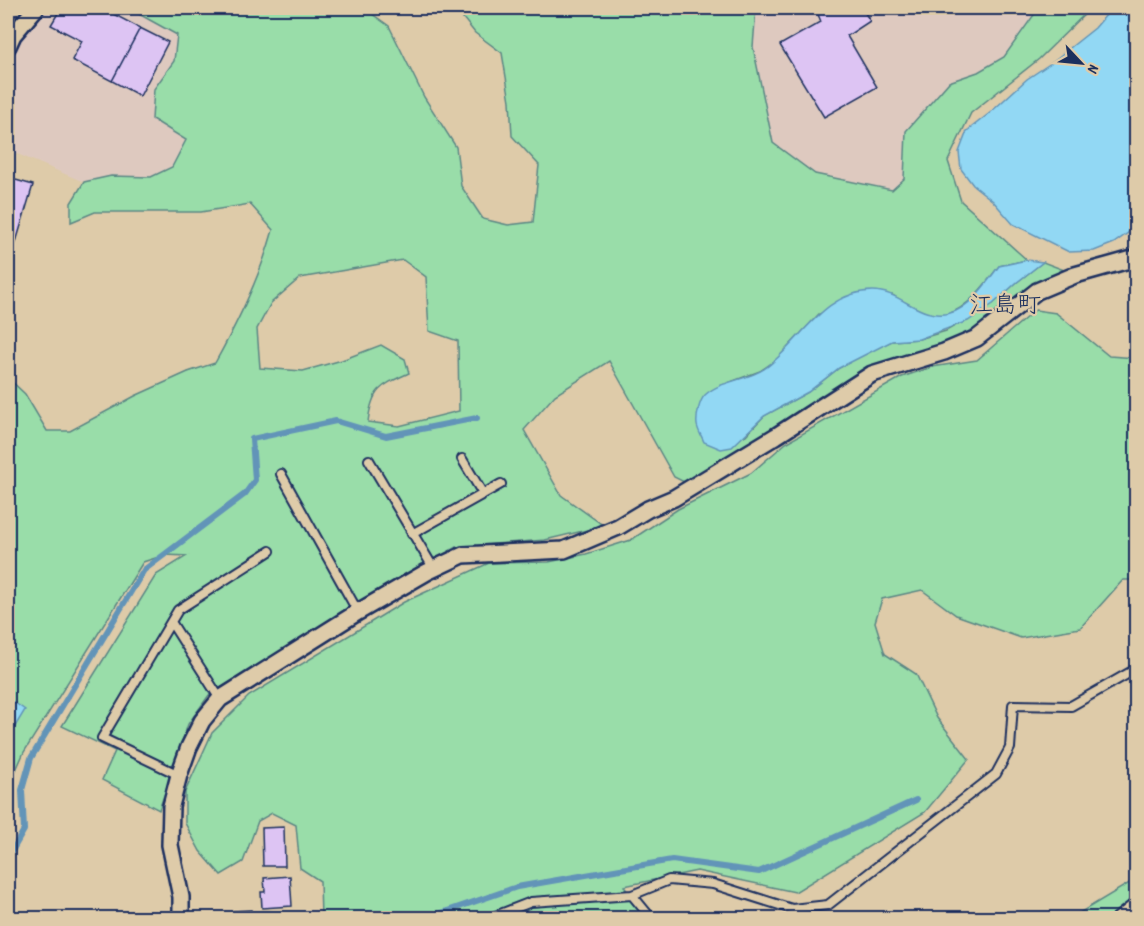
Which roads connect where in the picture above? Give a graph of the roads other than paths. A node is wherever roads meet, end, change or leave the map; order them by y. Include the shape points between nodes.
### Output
1 (36, 8) edge
2 (8, 46) edge
3 (1137, 258) edge
4 (462, 459) dead end
5 (369, 460) dead end
6 (281, 474) dead end
7 (501, 484) dead end
8 (483, 494) junction
9 (412, 534) junction
10 (270, 551) dead end
11 (434, 569) junction
12 (358, 612) junction
13 (171, 622) junction
14 (1137, 669) edge
15 (220, 699) junction
16 (179, 775) junction
17 (632, 895) junction
18 (1137, 902) edge
19 (181, 918) edge
20 (490, 918) edge
21 (651, 918) edge
22 (1116, 918) edge

1 - 2 street
3 - 11 street via 1075,275 1037,291 976,338 872,374 675,498 610,530 564,550 463,555
4 - 8 lane
5 - 9 lane
6 - 12 lane
7 - 8 lane
8 - 9 lane
9 - 11 lane
10 - 13 lane via 178,610
11 - 12 street
12 - 15 street
13 - 15 lane
13 - 16 lane via 102,738
14 - 17 lane via 1071,706 1013,705 1010,748 996,774 828,905 792,909 713,884 669,880
15 - 16 street via 202,721
16 - 19 street via 171,806 170,845 181,897
17 - 20 lane via 531,902
17 - 21 lane
18 - 22 lane

